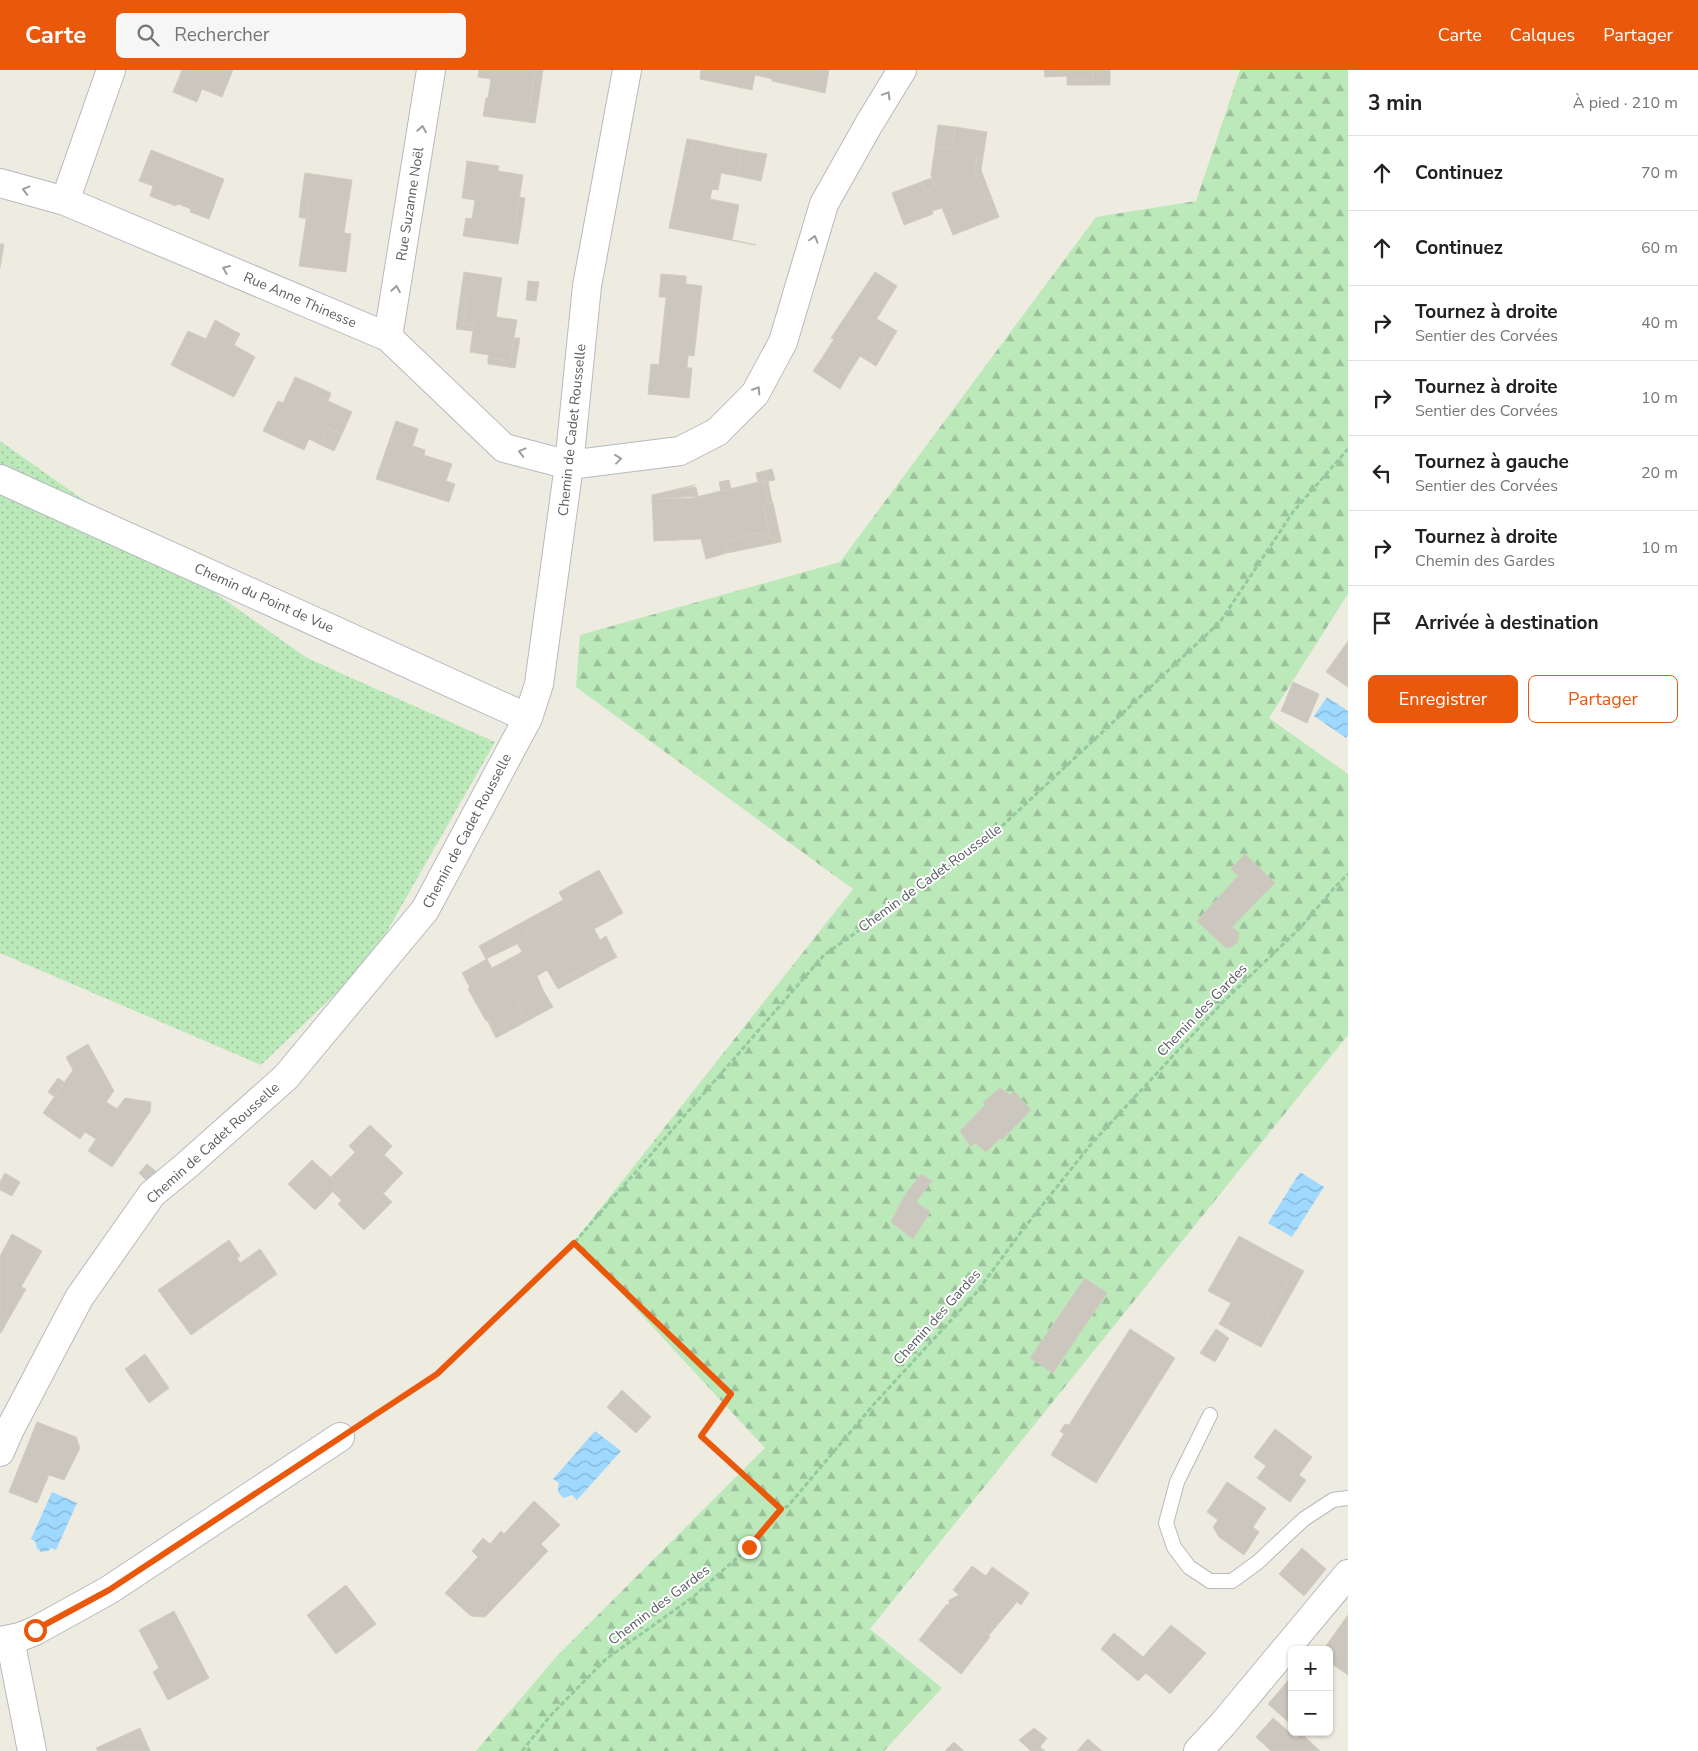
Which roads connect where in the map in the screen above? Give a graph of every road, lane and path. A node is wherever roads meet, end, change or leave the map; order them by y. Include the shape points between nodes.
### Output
1 (111, 70) edge
2 (431, 70) edge
3 (628, 70) edge
4 (902, 70) edge
5 (0, 184) edge
6 (65, 201) junction
7 (388, 337) junction
8 (1348, 449) edge
9 (569, 464) junction
10 (0, 479) edge
11 (528, 718) junction
12 (1348, 874) edge
13 (574, 1243) junction
14 (1210, 1414) dead end
15 (340, 1437) joint
16 (0, 1452) edge
17 (1348, 1498) edge
18 (781, 1509) junction
19 (1348, 1574) edge
20 (5, 1640) edge
21 (32, 1751) edge
22 (522, 1751) edge
23 (1198, 1751) edge

1 - 6 street
7 -> 2 street, Rue Suzanne Noël
3 - 9 street, Chemin de Cadet Rousselle via 587,286
9 -> 4 street, Rue Anne Thinesse via 680,452 717,432 755,394 784,342 824,204
6 -> 5 street, Rue Anne Thinesse
7 -> 6 street, Rue Anne Thinesse
9 -> 7 street, Rue Anne Thinesse via 504,448
8 - 13 path, Chemin de Cadet Rousselle via 1294,512 1220,622 986,840 824,955
9 - 11 street, Chemin de Cadet Rousselle via 539,684
10 - 11 street, Chemin du Point de Vue
11 - 16 street, Chemin de Cadet Rousselle via 425,910 286,1077 152,1194 79,1298
12 - 18 path, Chemin des Gardes via 1302,926 1223,1002 1092,1143 976,1293 874,1404 788,1506
13 - 15 path, Chemin de Cadet Rousselle via 437,1374
13 - 18 path via 731,1394 701,1436
14 - 17 lane via 1177,1482 1166,1523 1174,1547 1189,1567 1210,1580 1232,1581 1258,1562 1304,1519 1333,1500
15 - 20 street via 109,1590 35,1630
18 - 22 path, Chemin des Gardes via 749,1547 693,1597 606,1659 551,1715
19 - 23 street
20 - 21 street

